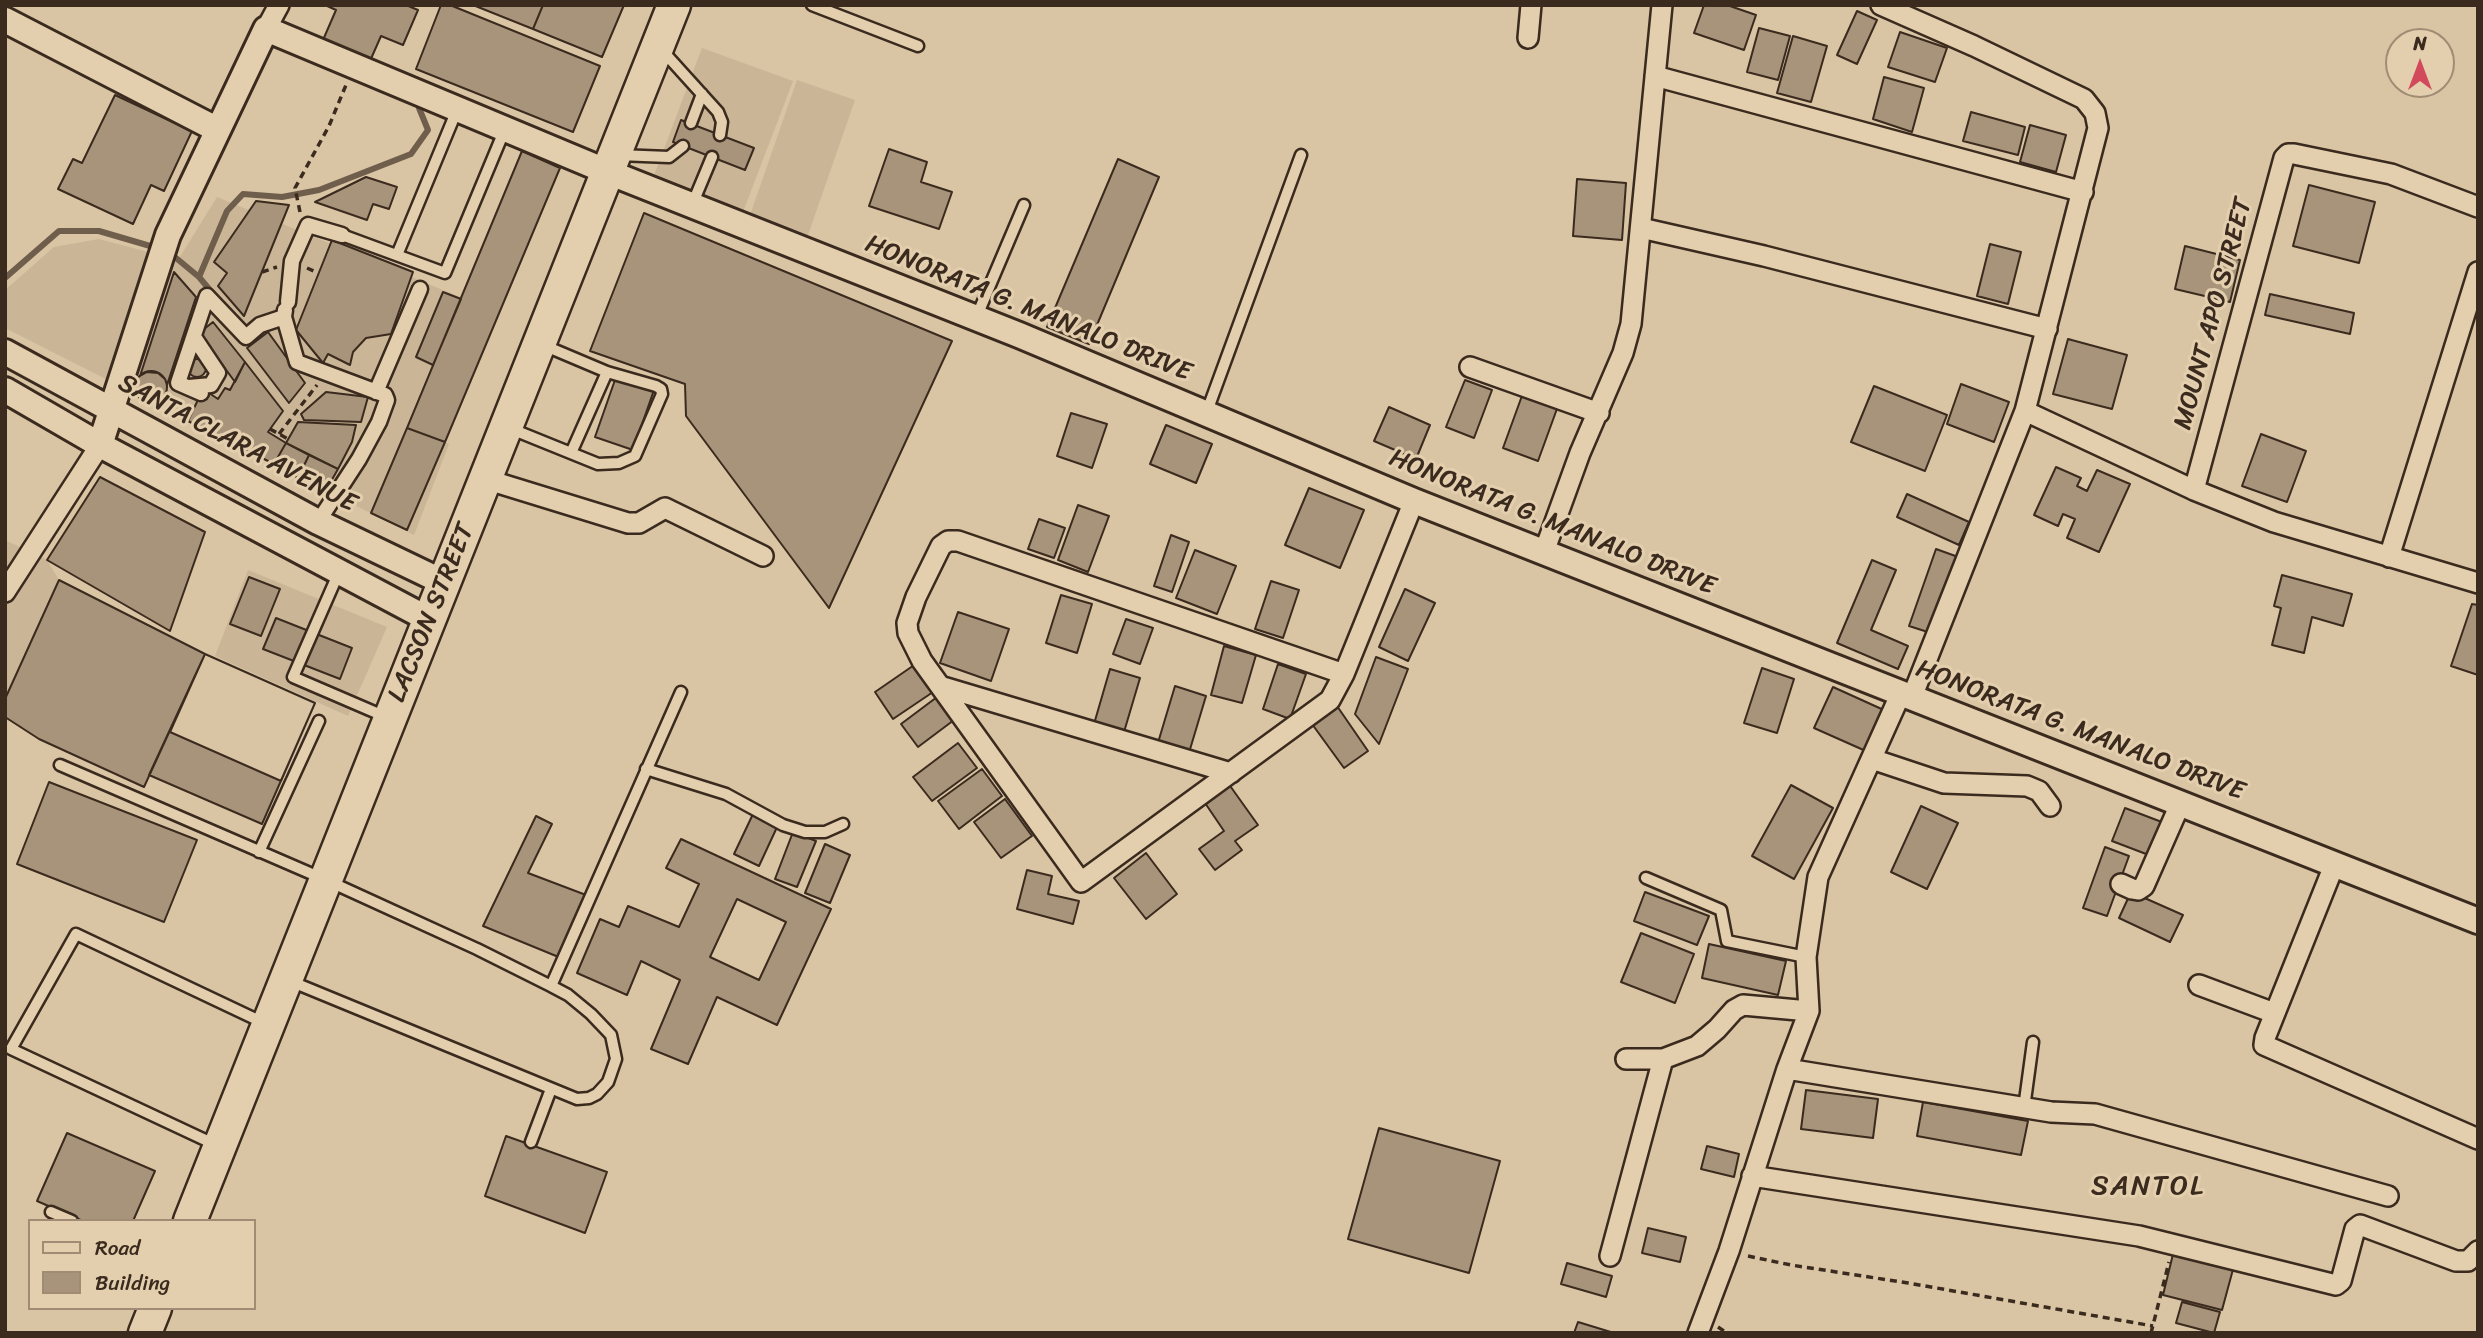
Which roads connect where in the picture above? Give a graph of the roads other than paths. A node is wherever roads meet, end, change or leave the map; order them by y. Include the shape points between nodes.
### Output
1 (279, 5) edge
2 (674, 5) edge
3 (812, 5) edge
4 (1531, 5) edge
5 (1662, 5) edge
6 (1881, 5) edge
7 (5, 20) edge
8 (267, 29) junction
9 (1528, 38) dead end
10 (658, 46) junction
11 (918, 46) dead end
12 (1656, 76) junction
13 (702, 94) junction
14 (457, 109) junction
15 (691, 123) dead end
16 (505, 129) junction
17 (218, 130) junction
18 (720, 135) dead end
19 (683, 146) dead end
20 (1301, 155) dead end
21 (712, 157) dead end
22 (611, 163) junction
23 (2083, 192) junction
24 (692, 205) junction
25 (1024, 205) dead end
26 (2478, 207) edge
27 (1641, 228) junction
28 (342, 235) joint
29 (397, 255) junction
30 (2478, 272) edge
31 (420, 289) dead end
32 (286, 310) junction
33 (975, 318) junction
34 (2046, 329) junction
35 (194, 337) junction
36 (540, 344) junction
37 (10, 355) edge
38 (1470, 367) dead end
39 (607, 372) junction
40 (5, 390) edge
41 (376, 392) junction
42 (110, 411) junction
43 (2025, 411) junction
44 (1599, 413) junction
45 (1206, 414) junction
46 (505, 426) junction
47 (100, 445) junction
48 (571, 453) junction
49 (485, 479) junction
50 (2194, 490) junction
51 (1414, 501) junction
52 (317, 522) junction
53 (1544, 552) junction
54 (763, 556) dead end
55 (2389, 557) junction
56 (339, 572) junction
57 (445, 583) junction
58 (2478, 583) edge
59 (5, 592) edge
60 (430, 620) junction
61 (1344, 674) junction
62 (940, 686) junction
63 (681, 692) dead end
64 (1907, 695) junction
65 (390, 719) junction
66 (319, 720) dead end
67 (1872, 759) junction
68 (60, 765) dead end
69 (646, 769) junction
70 (1231, 773) junction
71 (2181, 802) junction
72 (2050, 806) dead end
73 (843, 824) dead end
74 (259, 852) junction
75 (2335, 863) junction
76 (1646, 878) dead end
77 (326, 880) junction
78 (2121, 884) dead end
79 (2478, 921) edge
80 (1806, 957) junction
81 (286, 979) junction
82 (2199, 985) dead end
83 (551, 986) junction
84 (1809, 1011) junction
85 (2274, 1013) junction
86 (268, 1024) junction
87 (2033, 1042) dead end
88 (1626, 1059) dead end
89 (1663, 1059) junction
90 (1787, 1069) junction
91 (551, 1089) junction
92 (2024, 1108) junction
93 (2478, 1139) edge
94 (531, 1142) dead end
95 (219, 1147) junction
96 (1752, 1176) junction
97 (2388, 1196) dead end
98 (51, 1212) dead end
99 (67, 1219) edge
100 (191, 1219) edge
101 (2478, 1251) edge
102 (1610, 1256) dead end
103 (154, 1310) edge
104 (145, 1333) edge
105 (1698, 1333) edge

1 - 8 street
2 - 10 main road, LACSON STREET
3 - 11 lane
4 - 9 street
5 - 12 street
6 - 23 street via 2084,99 2095,113 2098,128
7 - 17 street
8 - 14 street, HONORATA G. MANALO DRIVE
8 - 17 street
10 - 13 lane
10 - 22 main road, LACSON STREET
12 - 23 street
12 - 27 street
13 - 15 lane
13 - 18 lane via 718,112
14 - 16 street, HONORATA G. MANALO DRIVE
14 - 29 lane
16 - 22 street, HONORATA G. MANALO DRIVE
16 - 29 lane via 445,273
17 - 42 street via 168,235
19 - 22 lane via 670,157
20 - 45 lane
21 - 24 lane
22 - 24 street, HONORATA G. MANALO DRIVE
22 - 36 main road, LACSON STREET
23 - 34 street
24 - 33 street, HONORATA G. MANALO DRIVE
25 - 33 lane
26 - 50 street, MOUNT APO STREET via 2391,174 2288,154 2281,163
27 - 34 street
27 - 44 street via 1627,340
28 - 29 lane
28 - 32 street via 308,225 292,261
30 - 55 street
31 - 41 street
32 - 35 street via 246,337 207,296
32 - 41 street via 297,362
33 - 45 street, HONORATA G. MANALO DRIVE
34 - 43 street
35 - 35 street via 178,383 195,390 211,385 218,373
36 - 39 lane
36 - 46 main road, LACSON STREET
37 - 42 street, SANTA CLARA AVENUE
38 - 44 street
39 - 48 lane
39 - 48 lane via 662,391 635,456 609,465
40 - 47 street
41 - 52 street via 387,400 379,422
42 - 47 street
42 - 52 street, SANTA CLARA AVENUE
43 - 50 street
43 - 64 street
44 - 53 street
45 - 51 street, HONORATA G. MANALO DRIVE
46 - 48 lane
46 - 49 main road, LACSON STREET
47 - 56 street
47 - 59 street
49 - 54 street via 628,523 639,523 665,508
49 - 57 main road, LACSON STREET
50 - 55 street via 2274,522
51 - 53 street, HONORATA G. MANALO DRIVE
51 - 61 street
52 - 57 street, SANTA CLARA AVENUE
53 - 64 street, HONORATA G. MANALO DRIVE
55 - 58 street
56 - 60 street
56 - 65 lane via 293,677
57 - 60 main road, LACSON STREET
60 - 65 main road, LACSON STREET
61 - 62 street via 953,541 941,546 907,623 913,647
61 - 70 street via 1330,700
62 - 70 street
62 - 70 street via 1081,882
63 - 69 lane
64 - 67 street
64 - 71 street, HONORATA G. MANALO DRIVE
65 - 77 main road, LACSON STREET
66 - 74 lane
67 - 72 street via 1944,783 2027,786 2039,791
67 - 80 street via 1818,877
68 - 74 lane
69 - 73 lane via 726,794 805,832 825,832
69 - 83 lane
71 - 75 street, HONORATA G. MANALO DRIVE
71 - 78 street via 2144,886 2138,890
74 - 77 lane
75 - 79 street, HONORATA G. MANALO DRIVE
75 - 85 street
76 - 80 lane via 1721,910 1727,941
77 - 81 main road, LACSON STREET
77 - 83 lane
80 - 84 street
81 - 86 main road, LACSON STREET
81 - 91 lane
82 - 85 street
83 - 91 lane via 568,995 611,1035 616,1059 608,1082 589,1098 578,1099
84 - 89 street via 1738,1007 1697,1046
84 - 90 street
85 - 93 street via 2264,1041 2267,1047
86 - 95 main road, LACSON STREET
86 - 95 lane via 76,934 11,1049
87 - 92 lane
88 - 89 street
89 - 102 street
90 - 92 street
90 - 96 street
91 - 94 lane
92 - 97 street via 2095,1114
95 - 100 main road, LACSON STREET
96 - 101 street via 2174,1243 2336,1285 2360,1224 2456,1261 2468,1261
96 - 105 street
98 - 99 lane
103 - 104 main road

